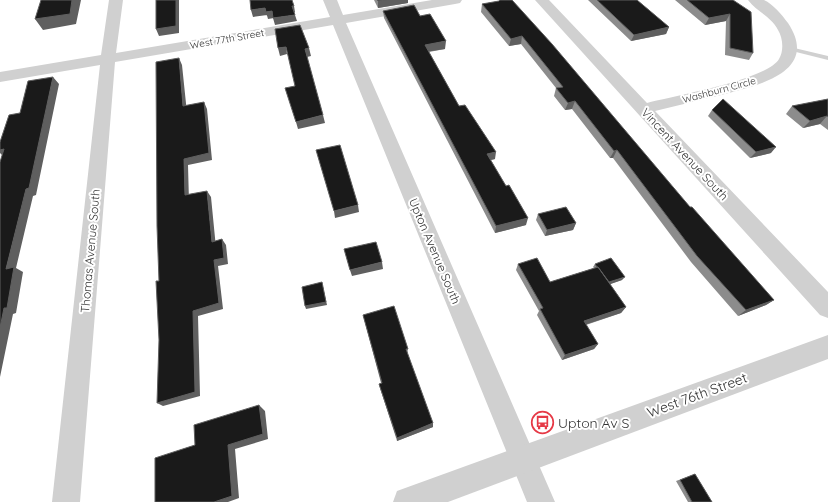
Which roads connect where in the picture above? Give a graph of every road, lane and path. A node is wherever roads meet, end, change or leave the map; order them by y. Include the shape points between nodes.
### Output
1 (116, 0) edge
2 (330, 0) edge
3 (455, 0) edge
4 (542, 0) edge
5 (755, 0) edge
6 (338, 20) junction
7 (790, 49) junction
8 (828, 58) edge
9 (108, 59) junction
10 (0, 77) edge
11 (643, 109) junction
12 (828, 308) edge
13 (828, 347) edge
14 (523, 460) junction
15 (66, 502) edge
16 (408, 502) edge
17 (541, 502) edge

1 - 9 street, Thomas Avenue South
2 - 6 street, Upton Avenue South
3 - 6 street, West 77th Street
4 - 11 street, Vincent Avenue South
5 - 7 street via 777,17 786,32
6 - 9 street, West 77th Street
6 - 14 street, Upton Avenue South
7 - 8 lane
7 - 11 street, Washburn Circle via 786,61 775,72 755,81
9 - 10 street, West 77th Street
9 - 15 street, Thomas Avenue South
11 - 12 street, Vincent Avenue South
13 - 14 street, West 76th Street
14 - 16 street, West 76th Street
14 - 17 street, Upton Avenue South

